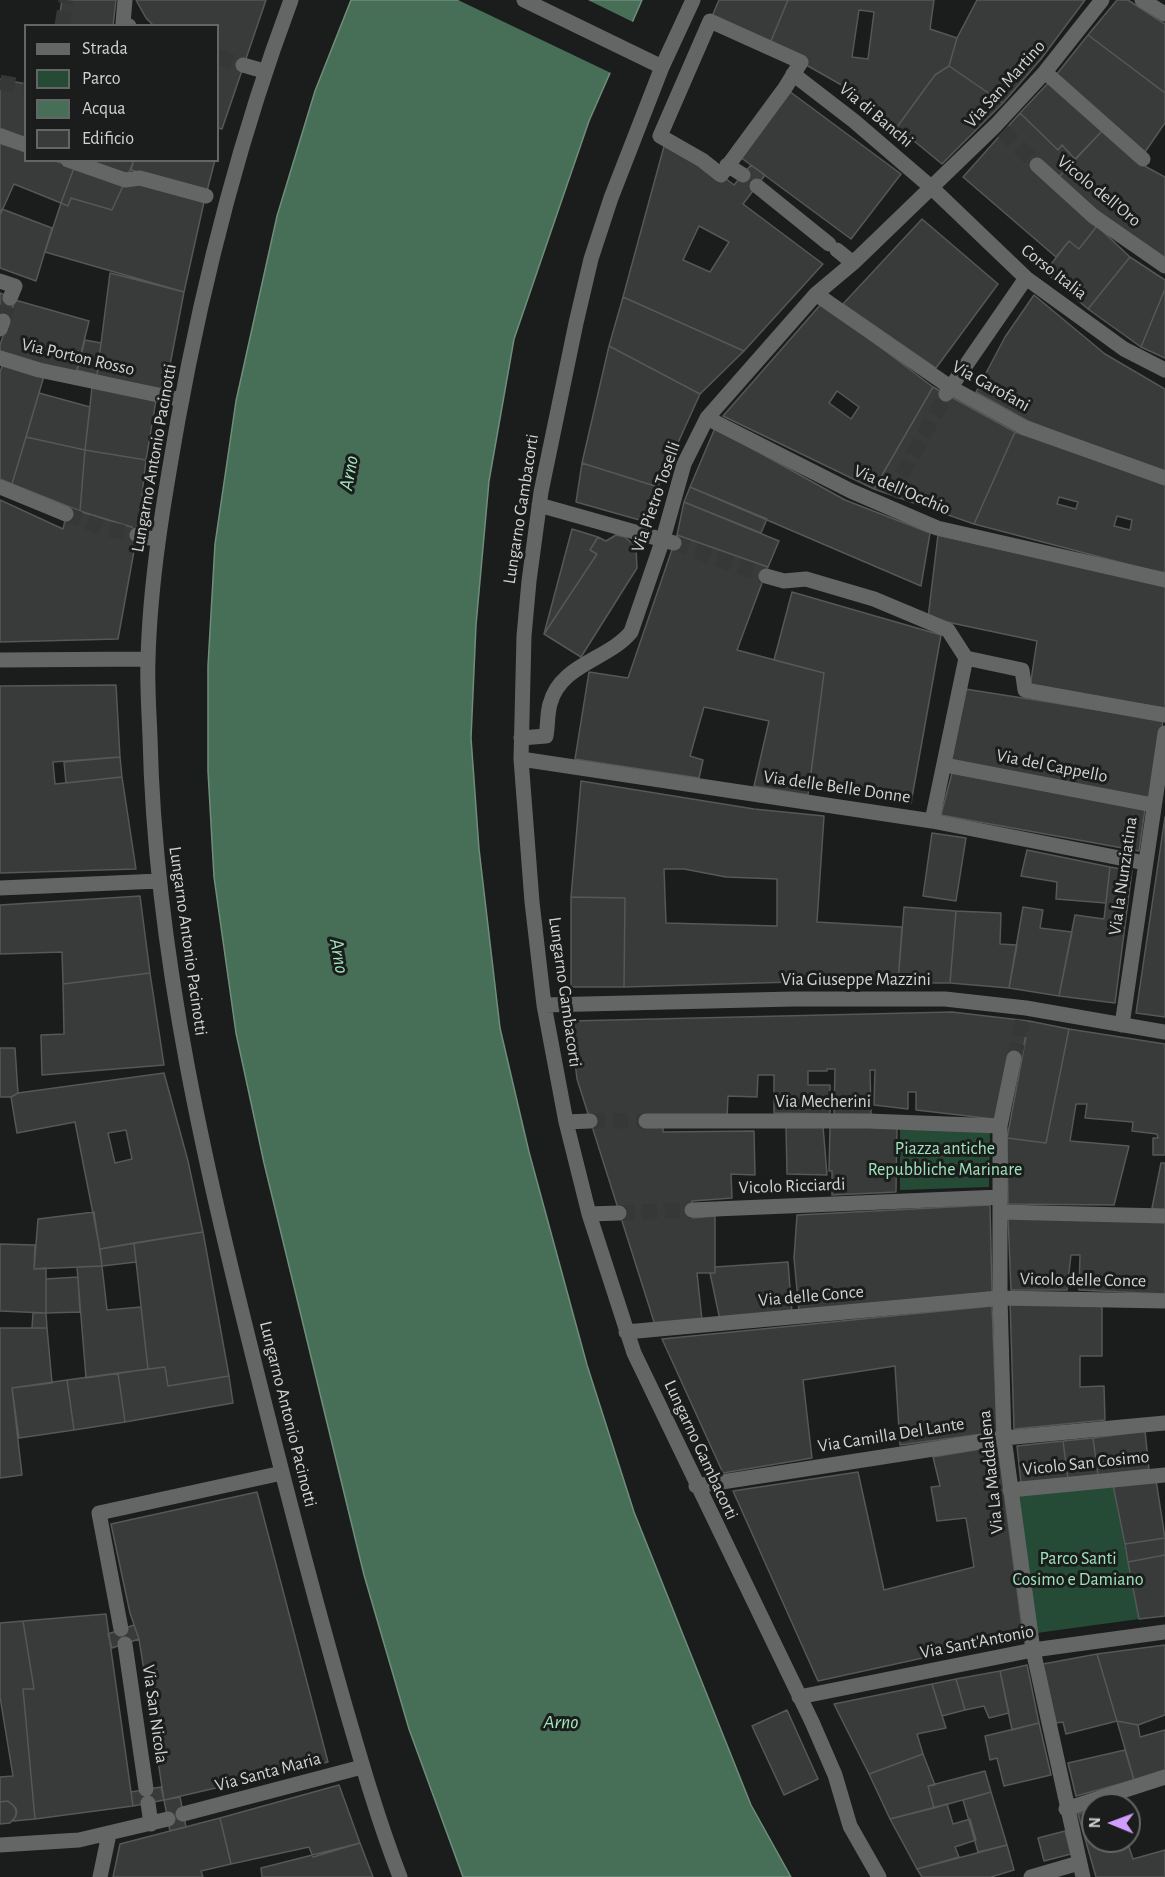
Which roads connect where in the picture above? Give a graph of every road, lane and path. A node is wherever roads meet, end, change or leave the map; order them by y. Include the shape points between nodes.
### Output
1 (125, 0) edge
2 (291, 0) edge
3 (524, 0) edge
4 (693, 0) edge
5 (1102, 0) edge
6 (1142, 0) edge
7 (1165, 14) edge
8 (125, 24) edge
9 (243, 65) tunnel mouth
10 (662, 67) junction
11 (264, 71) junction
12 (1045, 72) junction
13 (793, 74) junction
14 (0, 136) edge
15 (24, 144) edge
16 (1143, 159) dead end
17 (75, 162) edge
18 (727, 165) junction
19 (1037, 165) tunnel mouth
20 (743, 175) dead end
21 (757, 186) dead end
22 (932, 188) junction
23 (206, 196) dead end
24 (853, 263) junction
25 (1165, 266) edge
26 (1026, 278) junction
27 (816, 294) junction
28 (0, 358) edge
29 (1165, 370) edge
30 (948, 391) junction
31 (182, 400) junction
32 (707, 418) junction
33 (1165, 478) edge
34 (0, 487) edge
35 (539, 505) junction
36 (66, 514) tunnel mouth
37 (137, 535) tunnel mouth
38 (158, 540) junction
39 (668, 541) junction
40 (766, 576) tunnel mouth
41 (1165, 580) edge
42 (966, 658) junction
43 (148, 659) junction
44 (0, 660) edge
45 (1165, 716) edge
46 (1165, 733) edge
47 (521, 738) junction
48 (521, 759) junction
49 (945, 765) junction
50 (1153, 805) junction
51 (932, 821) junction
52 (1145, 863) junction
53 (159, 881) junction
54 (0, 888) edge
55 (544, 1005) junction
56 (1122, 1025) junction
57 (1165, 1032) edge
58 (1014, 1058) tunnel mouth
59 (590, 1121) tunnel mouth
60 (646, 1121) tunnel mouth
61 (566, 1122) junction
62 (1000, 1126) junction
63 (1000, 1197) junction
64 (693, 1210) tunnel mouth
65 (1000, 1212) junction
66 (619, 1213) tunnel mouth
67 (589, 1214) junction
68 (1165, 1216) edge
69 (1000, 1298) junction
70 (1165, 1301) edge
71 (627, 1332) junction
72 (1165, 1423) edge
73 (1004, 1438) junction
74 (282, 1473) junction
75 (1165, 1475) edge
76 (696, 1486) junction
77 (1010, 1490) junction
78 (1165, 1632) edge
79 (1033, 1650) junction
80 (799, 1697) junction
81 (362, 1767) junction
82 (1165, 1777) edge
83 (1066, 1809) junction
84 (183, 1814) dead end
85 (168, 1819) dead end
86 (151, 1824) junction
87 (109, 1834) junction
88 (0, 1845) edge
89 (1081, 1870) edge
90 (100, 1877) edge
91 (400, 1877) edge
92 (879, 1877) edge
93 (1031, 1877) edge

1 - 8 street
2 - 11 street, Lungarno Antonio Pacinotti
3 - 10 street
4 - 10 street, Lungarno Gambacorti
5 - 12 street, Via San Martino
6 - 7 street
9 - 11 street
10 - 35 street, Lungarno Gambacorti via 591,259
11 - 31 street, Lungarno Antonio Pacinotti via 226,202
12 - 16 street
12 - 22 street, Via San Martino via 1000,128
13 - 18 street
13 - 18 street via 801,62 710,21 660,136 721,175
13 - 22 street, Via di Banchi
14 - 15 street
17 - 23 street via 125,180 140,178
18 - 20 street
19 - 25 street, Vicolo dell'Oro via 1093,216
21 - 24 street
22 - 24 street, Via Pietro Toselli
22 - 26 street, Corso Italia
24 - 27 street, Via Pietro Toselli
26 - 29 street, Corso Italia via 1124,349
26 - 30 street
27 - 30 street, Via Garofani
27 - 32 street, Via Pietro Toselli
28 - 31 street, Via Porton Rosso
30 - 33 street, Via Garofani via 1023,427
31 - 38 street, Lungarno Antonio Pacinotti
32 - 39 street, Via Pietro Toselli via 684,464
32 - 41 street, Via dell'Occhio via 887,500 937,528
34 - 36 street
35 - 39 street
35 - 47 street, Lungarno Gambacorti via 524,636
37 - 38 street
38 - 43 street, Lungarno Antonio Pacinotti
39 - 47 street, Via Pietro Toselli via 631,632 622,643 572,671 557,687 550,704 546,736
40 - 42 street via 784,581 806,579 874,599 948,630
42 - 45 street via 1022,670 1025,690
42 - 49 street
43 - 44 street
43 - 53 street, Lungarno Antonio Pacinotti via 150,776
46 - 50 street, Via la Nunziatina
47 - 48 street, Lungarno Gambacorti
48 - 51 street, Via delle Belle Donne
48 - 55 street, Lungarno Gambacorti
49 - 50 street, Via del Cappello
49 - 51 street
50 - 52 street, Via la Nunziatina
51 - 52 street, Via delle Belle Donne
52 - 56 street, Via la Nunziatina
53 - 54 street
53 - 74 street, Lungarno Antonio Pacinotti via 177,1016 195,1110
55 - 56 street, Via Giuseppe Mazzini via 933,999
55 - 61 street, Lungarno Gambacorti
56 - 57 street, Via Giuseppe Mazzini
58 - 62 street, Via La Maddalena
59 - 61 street
60 - 62 street, Via Mecherini via 868,1121
61 - 67 street, Lungarno Gambacorti
62 - 63 street, Via La Maddalena
63 - 64 street, Vicolo Ricciardi
63 - 65 street, Via La Maddalena
65 - 68 street
65 - 69 street, Via La Maddalena
66 - 67 street
67 - 71 street, Lungarno Gambacorti
69 - 70 street, Vicolo delle Conce
69 - 71 street, Via delle Conce
69 - 73 street, Via La Maddalena
71 - 76 street, Lungarno Gambacorti
72 - 73 street, Via Camilla Del Lante
73 - 76 street, Via Camilla Del Lante
73 - 77 street, Via La Maddalena
74 - 81 street, Lungarno Antonio Pacinotti
74 - 86 street, Via San Nicola via 99,1513 123,1636
75 - 77 street, Vicolo San Cosimo
76 - 80 street, Lungarno Gambacorti
77 - 79 street, Via La Maddalena
78 - 79 street, Via Sant'Antonio
79 - 80 street, Via Sant'Antonio
79 - 83 street, Via La Maddalena
80 - 92 street, Lungarno Gambacorti via 835,1775 850,1826
81 - 84 street, Via Santa Maria
81 - 91 street, Lungarno Antonio Pacinotti
82 - 83 street
83 - 89 street, Via La Maddalena
85 - 86 street
86 - 87 street
87 - 88 street via 80,1840
87 - 90 street
89 - 93 street

